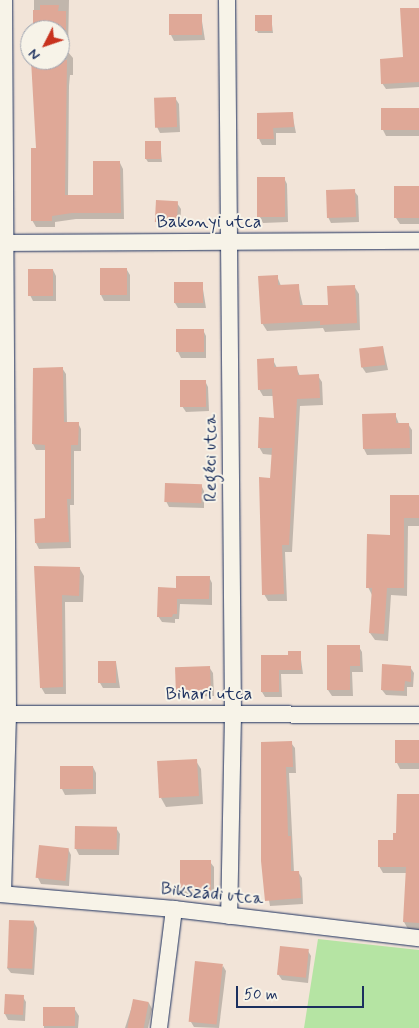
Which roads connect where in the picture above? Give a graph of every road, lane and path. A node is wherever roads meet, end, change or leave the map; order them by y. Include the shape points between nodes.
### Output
1 (4, 0) edge
2 (227, 0) edge
3 (419, 240) edge
4 (229, 242) junction
5 (3, 243) edge
6 (4, 714) edge
7 (233, 714) junction
8 (419, 715) edge
9 (1, 894) edge
10 (174, 909) junction
11 (229, 916) junction
12 (419, 938) edge
13 (159, 1028) edge

1 - 5 street
2 - 4 street, Regéci utca
3 - 4 street, Bakonyi utca
4 - 5 street, Bakonyi utca
4 - 7 street, Regéci utca
5 - 6 street
6 - 7 street, Bihari utca
6 - 9 street
7 - 8 street, Bihari utca
7 - 11 street, Regéci utca
9 - 10 street, Bikszádi utca
10 - 11 street, Bikszádi utca
10 - 13 street
11 - 12 street, Bikszádi utca

